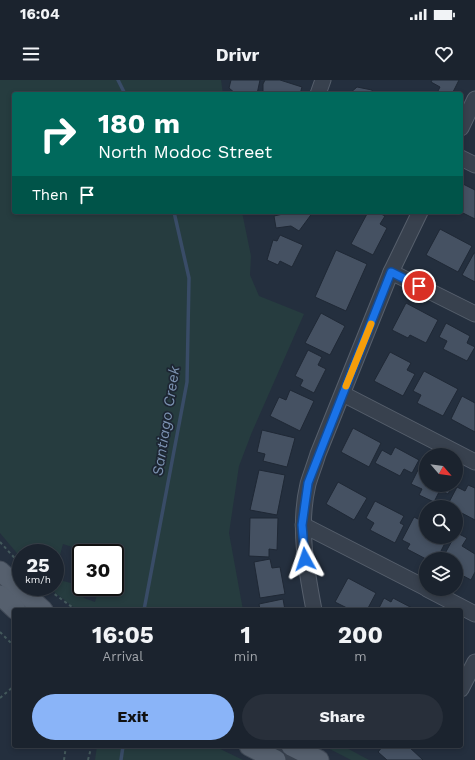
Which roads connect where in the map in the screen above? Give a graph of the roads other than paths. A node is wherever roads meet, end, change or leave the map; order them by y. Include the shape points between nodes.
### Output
1 (323, 80) edge
2 (319, 92) edge
3 (475, 99) edge
4 (463, 124) edge
5 (463, 159) edge
6 (475, 165) edge
7 (419, 214) edge
8 (391, 272) junction
9 (475, 314) edge
10 (343, 394) junction
11 (475, 462) edge
12 (302, 525) junction
13 (0, 571) edge
14 (419, 585) edge
15 (0, 595) edge
16 (440, 596) edge
17 (14, 608) edge
18 (40, 608) edge
19 (314, 608) edge
20 (475, 614) edge
21 (475, 662) edge
22 (463, 685) edge
23 (253, 748) edge
24 (279, 748) edge
25 (295, 748) edge
26 (276, 760) edge
27 (299, 760) edge
28 (319, 760) edge

1 - 2 street
3 - 4 street
5 - 6 street
7 - 8 street
8 - 9 street
8 - 10 street
10 - 11 street
10 - 12 street via 308,483
12 - 14 street
12 - 19 street
13 - 18 main road
15 - 17 main road
16 - 20 street
21 - 22 street
23 - 26 main road
24 - 27 street
25 - 28 main road

